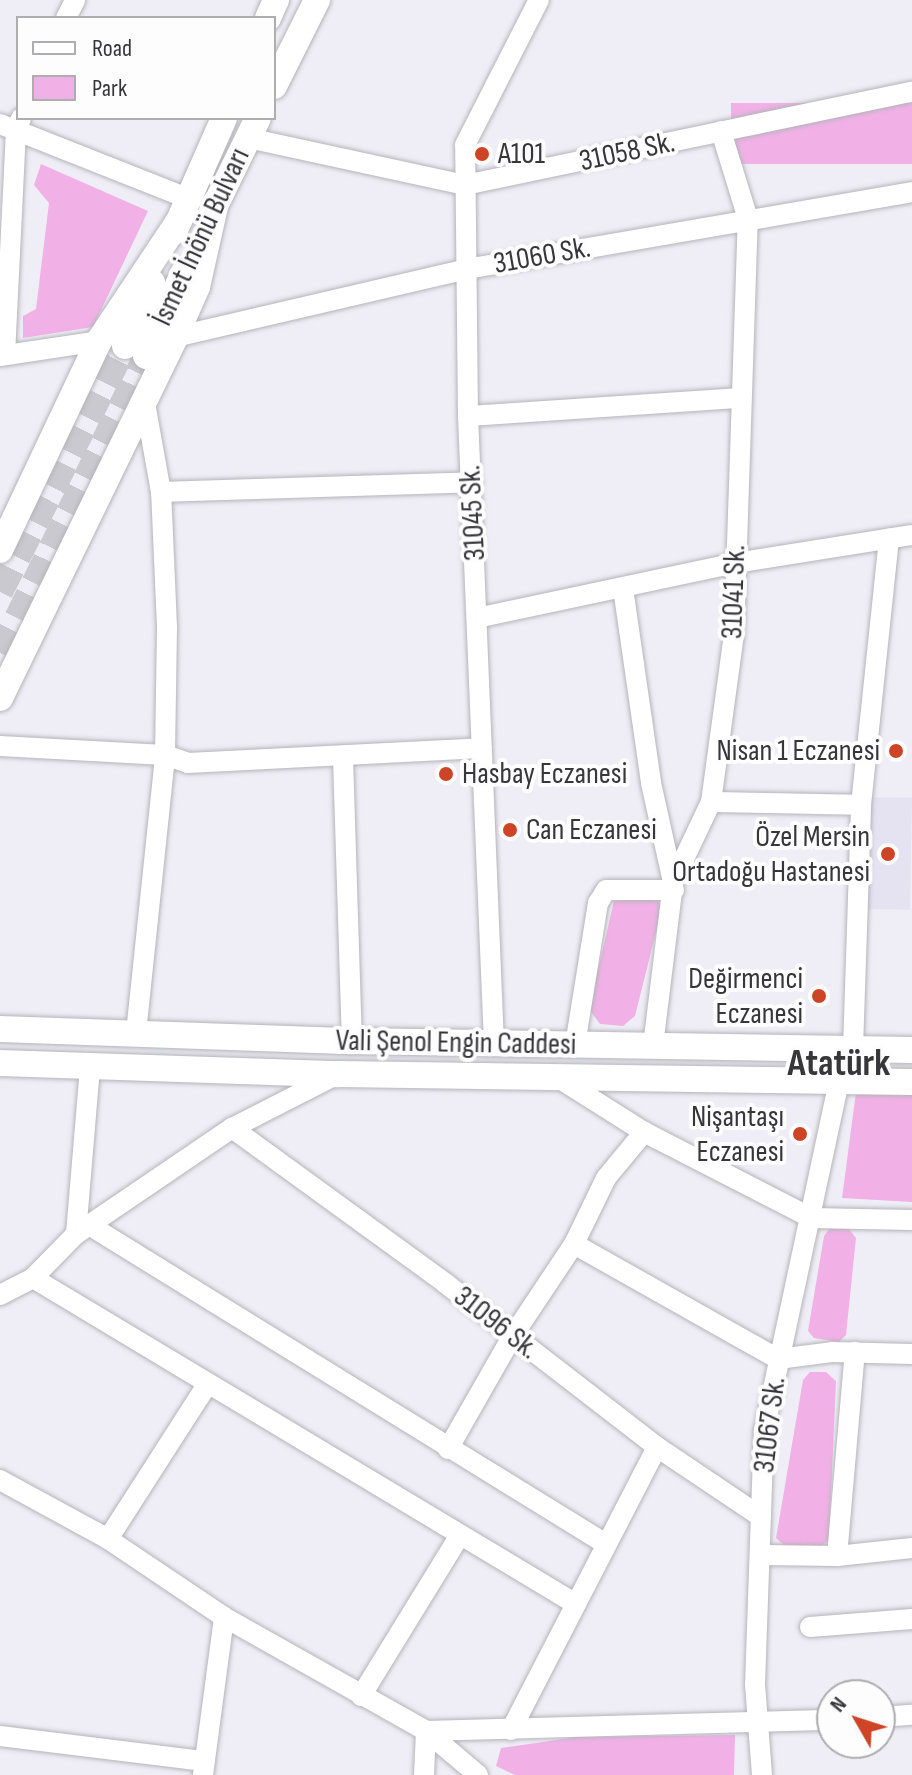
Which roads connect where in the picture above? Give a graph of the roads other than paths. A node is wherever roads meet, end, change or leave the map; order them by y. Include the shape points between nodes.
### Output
1 (317, 0) edge
2 (539, 0) edge
3 (276, 82) edge
4 (912, 92) edge
5 (223, 120) edge
6 (12, 124) edge
7 (253, 128) edge
8 (721, 131) junction
9 (465, 185) junction
10 (912, 192) edge
11 (216, 202) junction
12 (185, 209) junction
13 (748, 219) junction
14 (6, 227) edge
15 (467, 269) junction
16 (175, 337) junction
17 (123, 348) junction
18 (3, 356) edge
19 (738, 398) junction
20 (145, 403) junction
21 (468, 416) junction
22 (472, 482) junction
23 (161, 492) junction
24 (912, 535) edge
25 (889, 538) junction
26 (0, 550) edge
27 (735, 563) junction
28 (623, 588) junction
29 (477, 618) junction
30 (0, 698) edge
31 (0, 746) edge
32 (482, 748) junction
33 (165, 755) junction
34 (343, 758) junction
35 (711, 802) junction
36 (861, 805) junction
37 (674, 886) junction
38 (0, 1029) edge
39 (136, 1033) junction
40 (352, 1041) junction
41 (494, 1044) junction
42 (575, 1045) junction
43 (653, 1046) junction
44 (853, 1049) junction
45 (912, 1050) edge
46 (0, 1063) edge
47 (90, 1066) junction
48 (338, 1074) junction
49 (553, 1075) junction
50 (839, 1081) junction
51 (912, 1082) edge
52 (232, 1128) junction
53 (644, 1132) junction
54 (811, 1218) junction
55 (912, 1220) edge
56 (82, 1229) junction
57 (574, 1244) junction
58 (33, 1278) junction
59 (0, 1295) edge
60 (512, 1337) junction
61 (855, 1352) junction
62 (912, 1354) edge
63 (778, 1359) junction
64 (207, 1385) junction
65 (657, 1447) junction
66 (448, 1449) junction
67 (0, 1480) edge
68 (761, 1517) junction
69 (460, 1535) junction
70 (108, 1539) junction
71 (606, 1544) junction
72 (912, 1548) edge
73 (760, 1555) junction
74 (837, 1556) junction
75 (576, 1604) junction
76 (224, 1617) junction
77 (912, 1619) edge
78 (810, 1627) dead end
79 (361, 1696) junction
80 (816, 1721) edge
81 (758, 1725) junction
82 (511, 1730) junction
83 (426, 1731) junction
84 (0, 1736) edge
85 (204, 1768) edge
86 (424, 1775) edge
87 (478, 1775) edge
88 (762, 1775) edge

1 - 3 main road
2 - 9 street, 31045 Sk. via 465,145
4 - 8 street, 31058 Sk.
5 - 12 main road, İsmet İnönü Bulvarı
6 - 12 street
6 - 14 street
7 - 9 street, 31058 Sk.
7 - 11 main road, İsmet İnönü Bulvarı
8 - 9 street, 31058 Sk.
8 - 13 street, 31041 Sk.
9 - 15 street, 31045 Sk.
10 - 13 street, 31060 Sk.
11 - 16 main road via 197,287
11 - 17 main road, İsmet İnönü Bulvarı
12 - 17 main road, İsmet İnönü Bulvarı
13 - 15 street, 31060 Sk.
13 - 19 street, 31041 Sk.
14 - 18 street
15 - 16 street, 31060 Sk.
15 - 21 street, 31045 Sk.
16 - 20 main road
17 - 18 street
17 - 26 main road
19 - 21 street
19 - 27 street, 31041 Sk.
20 - 23 street
20 - 30 main road
21 - 22 street, 31045 Sk.
22 - 23 street
22 - 29 street, 31045 Sk.
23 - 33 street
24 - 25 street
25 - 27 street
25 - 36 street
27 - 28 street
27 - 35 street, 31041 Sk. via 734,635
28 - 29 street
28 - 37 street via 651,783
29 - 32 street, 31045 Sk.
31 - 33 street
32 - 34 street
32 - 41 street, 31045 Sk.
33 - 34 street via 188,763
33 - 39 street
34 - 40 street
35 - 36 street
35 - 37 street, 31041 Sk.
36 - 44 street
37 - 42 street via 606,890 598,903
37 - 43 street, 31041 Sk.
38 - 39 main road, Vali Şenol Engin Caddesi
39 - 40 main road, Vali Şenol Engin Caddesi
40 - 41 main road, Vali Şenol Engin Caddesi
41 - 42 main road, Vali Şenol Engin Caddesi
42 - 43 main road, Vali Şenol Engin Caddesi
43 - 44 main road, Vali Şenol Engin Caddesi
44 - 45 main road, Vali Şenol Engin Caddesi
46 - 47 main road, Vali Şenol Engin Caddesi
47 - 48 main road, Vali Şenol Engin Caddesi
47 - 56 street
48 - 49 main road, Vali Şenol Engin Caddesi
48 - 52 street
49 - 50 main road, Vali Şenol Engin Caddesi
49 - 53 street
50 - 51 main road, Vali Şenol Engin Caddesi
50 - 54 street, 31067 Sk.
52 - 56 street
52 - 60 street, 31096 Sk.
53 - 54 street
53 - 57 street via 606,1178
54 - 55 street
54 - 63 street, 31067 Sk.
56 - 58 street
56 - 66 street
57 - 60 street
57 - 63 street
58 - 59 street
58 - 64 street
60 - 65 street, 31096 Sk.
60 - 66 street
61 - 62 street
61 - 63 street
61 - 74 street
63 - 68 street, 31067 Sk. via 764,1431
64 - 69 street
64 - 70 street
65 - 68 street, 31096 Sk.
65 - 71 street
66 - 71 street
67 - 70 street
68 - 73 street, 31067 Sk.
69 - 75 street
69 - 79 street
70 - 76 street
71 - 75 street
72 - 74 street
73 - 74 street
73 - 81 street, 31067 Sk.
75 - 82 street
76 - 79 street
76 - 85 street
77 - 78 street
79 - 83 street
80 - 81 street
81 - 82 street
81 - 88 street, 31067 Sk.
82 - 83 street
83 - 86 street
83 - 87 street
84 - 85 street

